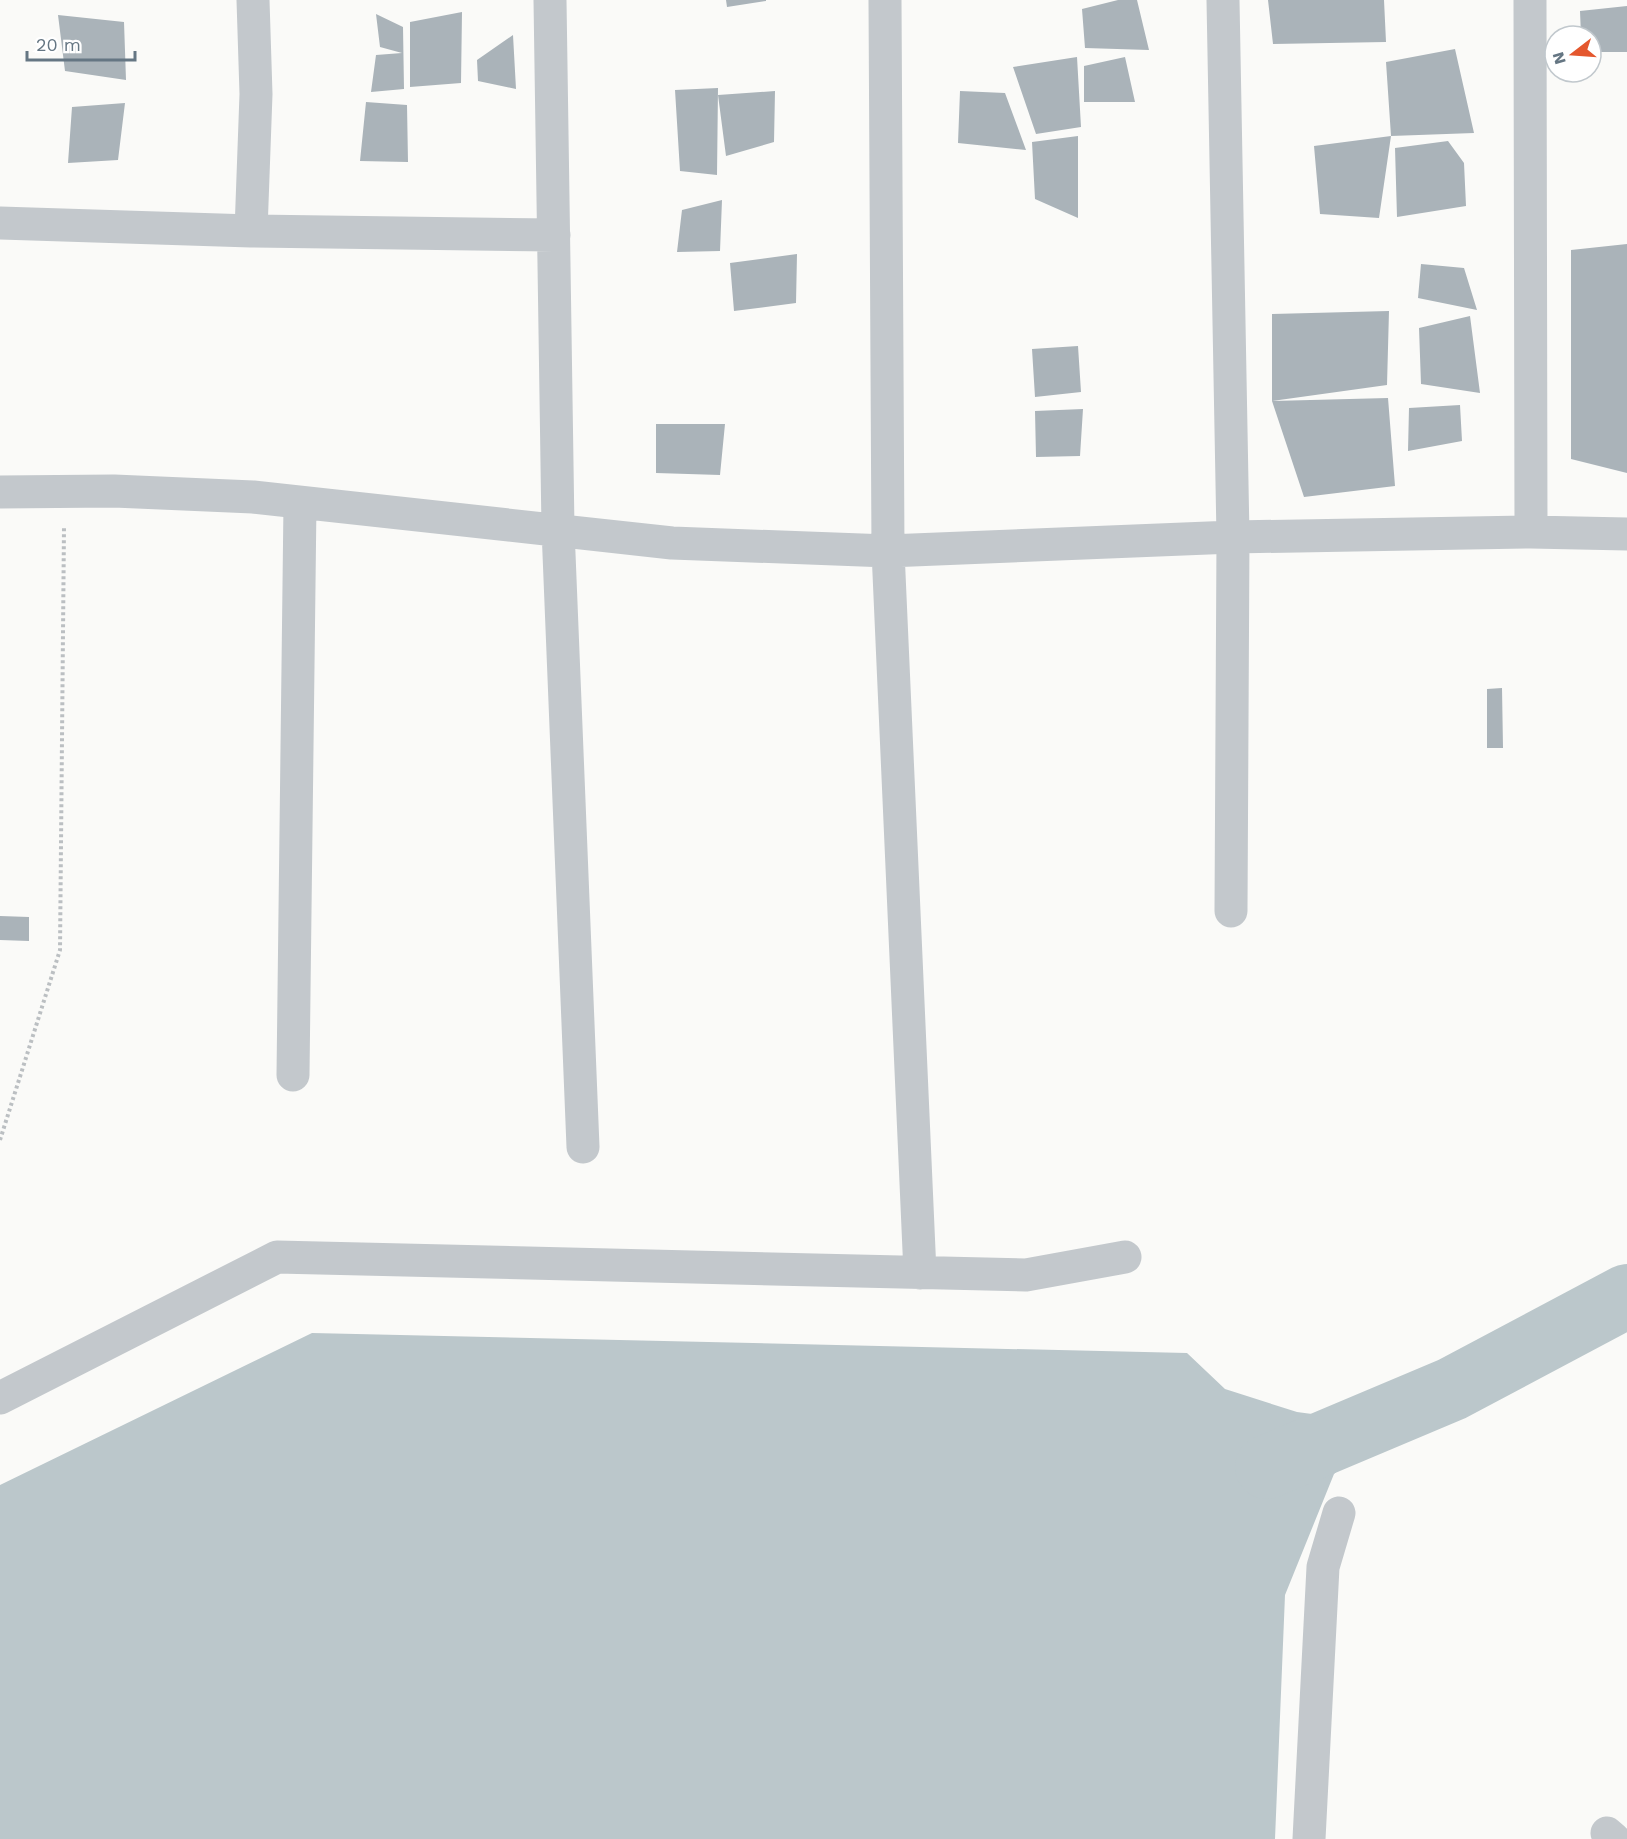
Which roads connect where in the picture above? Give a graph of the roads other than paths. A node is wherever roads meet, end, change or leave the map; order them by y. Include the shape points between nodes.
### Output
1 (253, 0) edge
2 (550, 0) edge
3 (885, 0) edge
4 (1223, 0) edge
5 (1530, 0) edge
6 (0, 223) edge
7 (250, 231) junction
8 (554, 235) junction
9 (0, 492) edge
10 (300, 504) junction
11 (558, 530) junction
12 (1531, 532) junction
13 (1627, 534) edge
14 (1233, 537) junction
15 (888, 551) junction
16 (1231, 911) dead end
17 (293, 1075) dead end
18 (582, 1147) dead end
19 (1125, 1257) dead end
20 (920, 1273) junction
21 (0, 1398) edge
22 (1339, 1513) dead end
23 (1309, 1839) edge

1 - 7 street via 256,94
2 - 8 street
3 - 15 street
4 - 14 street
5 - 12 street
6 - 7 street
7 - 8 street
8 - 11 street
9 - 10 street via 64,490 253,497
10 - 11 street
10 - 17 street
11 - 15 street via 672,543
11 - 18 street
12 - 13 street
12 - 14 street
14 - 15 street
14 - 16 street
15 - 20 street
19 - 20 street via 1026,1275
20 - 21 street via 277,1257
22 - 23 street via 1323,1567

